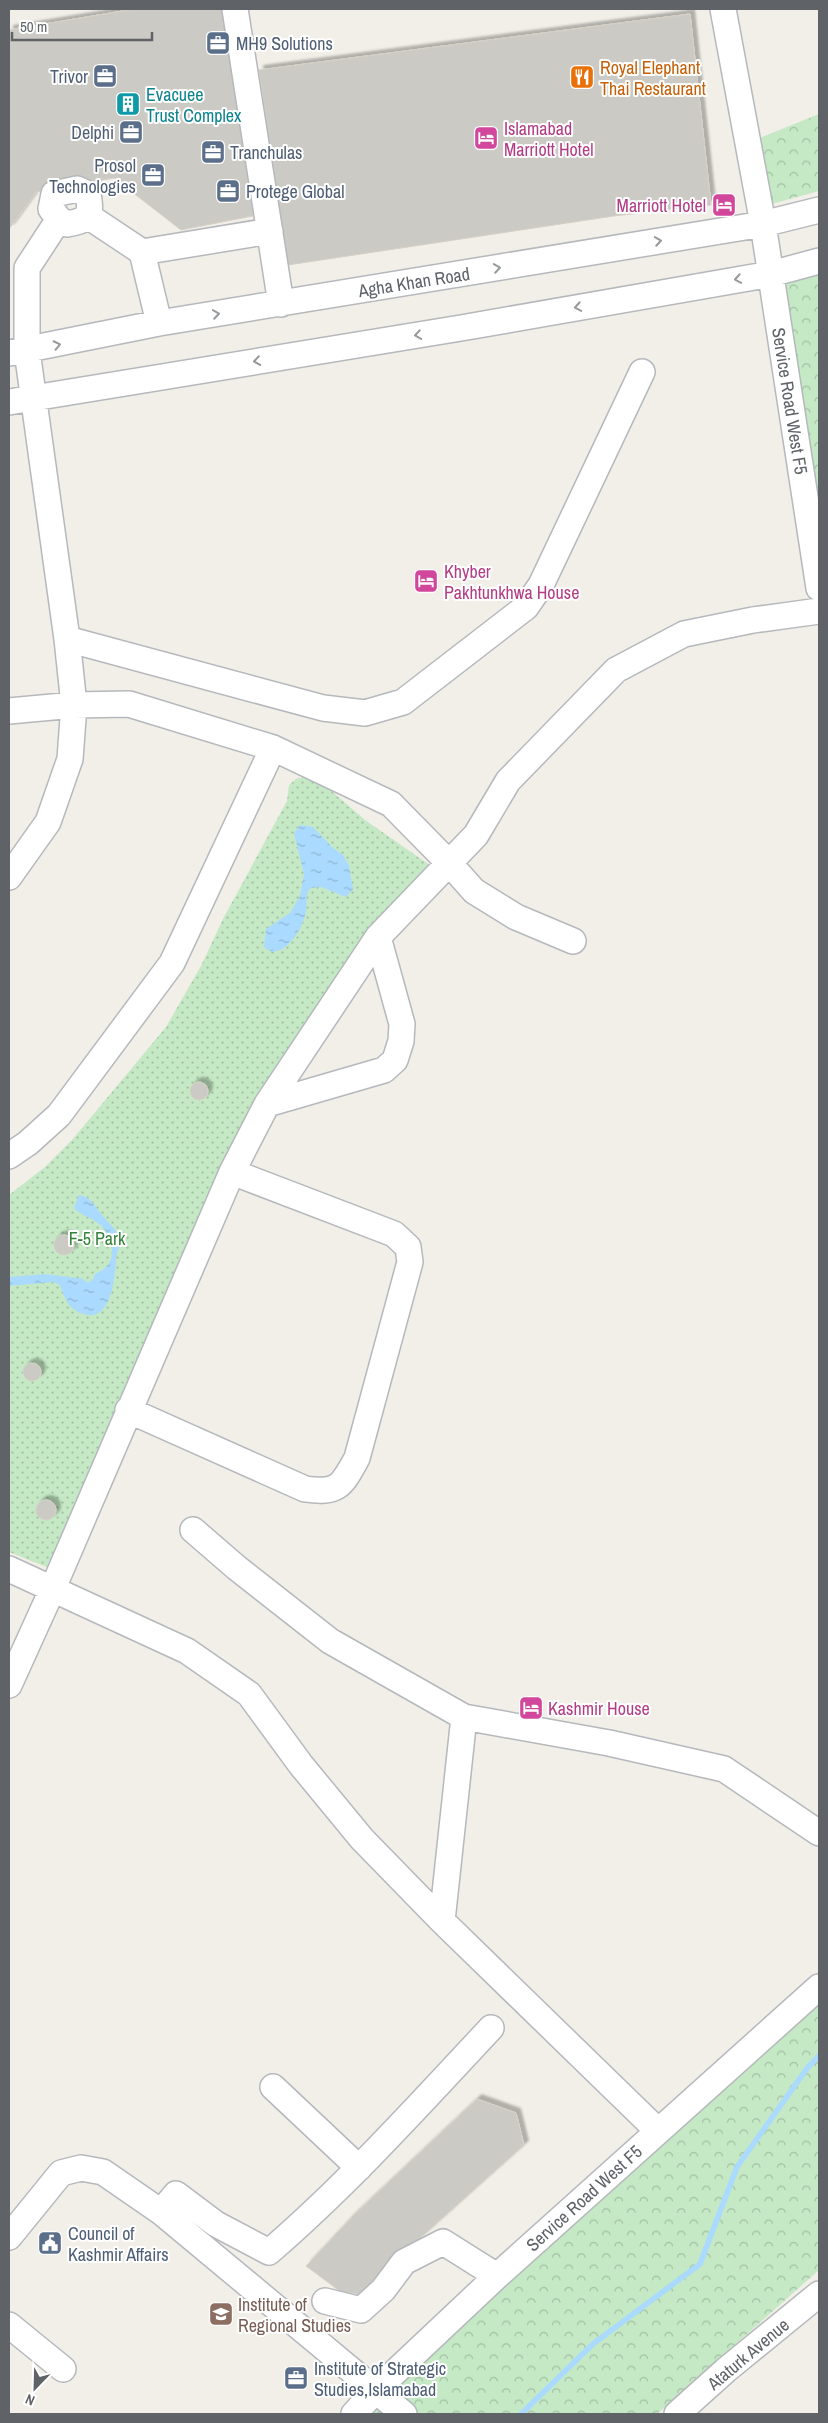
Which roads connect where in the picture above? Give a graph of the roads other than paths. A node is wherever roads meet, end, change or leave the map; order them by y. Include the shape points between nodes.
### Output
1 (235, 9) edge
2 (722, 9) edge
3 (819, 210) edge
4 (763, 224) junction
5 (270, 231) junction
6 (142, 252) junction
7 (819, 261) edge
8 (771, 274) junction
9 (281, 304) junction
10 (159, 323) junction
11 (18, 352) edge
12 (642, 372) dead end
13 (33, 398) junction
14 (9, 402) edge
15 (819, 588) edge
16 (819, 611) edge
17 (67, 639) junction
18 (74, 705) junction
19 (9, 711) edge
20 (273, 748) junction
21 (449, 863) junction
22 (9, 877) edge
23 (378, 937) junction
24 (573, 941) dead end
25 (267, 1104) junction
26 (9, 1156) edge
27 (232, 1172) junction
28 (128, 1410) junction
29 (193, 1530) dead end
30 (9, 1569) edge
31 (53, 1588) junction
32 (9, 1685) edge
33 (464, 1717) junction
34 (819, 1833) edge
35 (442, 1921) junction
36 (819, 1988) edge
37 (491, 2028) dead end
38 (273, 2087) dead end
39 (658, 2132) junction
40 (359, 2168) junction
41 (161, 2212) junction
42 (9, 2237) edge
43 (497, 2276) junction
44 (819, 2294) edge
45 (325, 2301) dead end
46 (9, 2325) edge
47 (64, 2369) dead end
48 (376, 2390) junction
49 (354, 2414) edge
50 (404, 2414) edge
51 (677, 2414) edge

1 - 5 street
2 - 4 street, Service Road West F5
3 - 4 street, Agha Khan Road
4 - 8 street, Service Road West F5
9 -> 4 street, Agha Khan Road
5 - 6 street
5 - 9 street
6 - 10 street
6 - 11 street via 88,216 88,194 77,189 54,194 51,209 59,219 28,268
7 - 8 street
8 -> 13 street
8 - 15 street, Service Road West F5
10 -> 9 street, Agha Khan Road
11 -> 10 street, Agha Khan Road
11 - 13 street
12 - 17 street via 541,585 526,607 403,702 365,713 323,708
13 - 14 street
13 - 17 street
16 - 21 street via 684,634 616,670 508,781 476,835
17 - 18 street
18 - 19 street
18 - 20 street via 129,704
18 - 22 street via 70,759 48,822
20 - 21 street via 391,804
20 - 26 street via 172,963 59,1115
21 - 23 street
21 - 24 street via 474,891 516,917
23 - 25 street
23 - 25 street via 402,1024 395,1060 384,1070
25 - 27 street
27 - 28 street
27 - 28 street via 394,1234 408,1247 410,1262 358,1458 343,1482 325,1492 306,1489
28 - 31 street
29 - 33 street via 330,1641
30 - 31 street
31 - 32 street
31 - 35 street via 187,1651 249,1694 301,1765 362,1838
33 - 34 street via 609,1743 724,1769
33 - 35 street
35 - 39 street
36 - 39 street, Service Road West F5
37 - 40 street
38 - 40 street
39 - 43 street, Service Road West F5
40 - 41 street via 269,2252 216,2224 176,2194
41 - 42 street via 103,2172 81,2168 60,2173
41 - 48 street
43 - 45 street via 443,2242 404,2262 383,2290 361,2310
43 - 48 street, Service Road West F5
44 - 51 street, Ataturk Avenue
46 - 47 street
48 - 49 street, Service Road West F5
48 - 50 street

